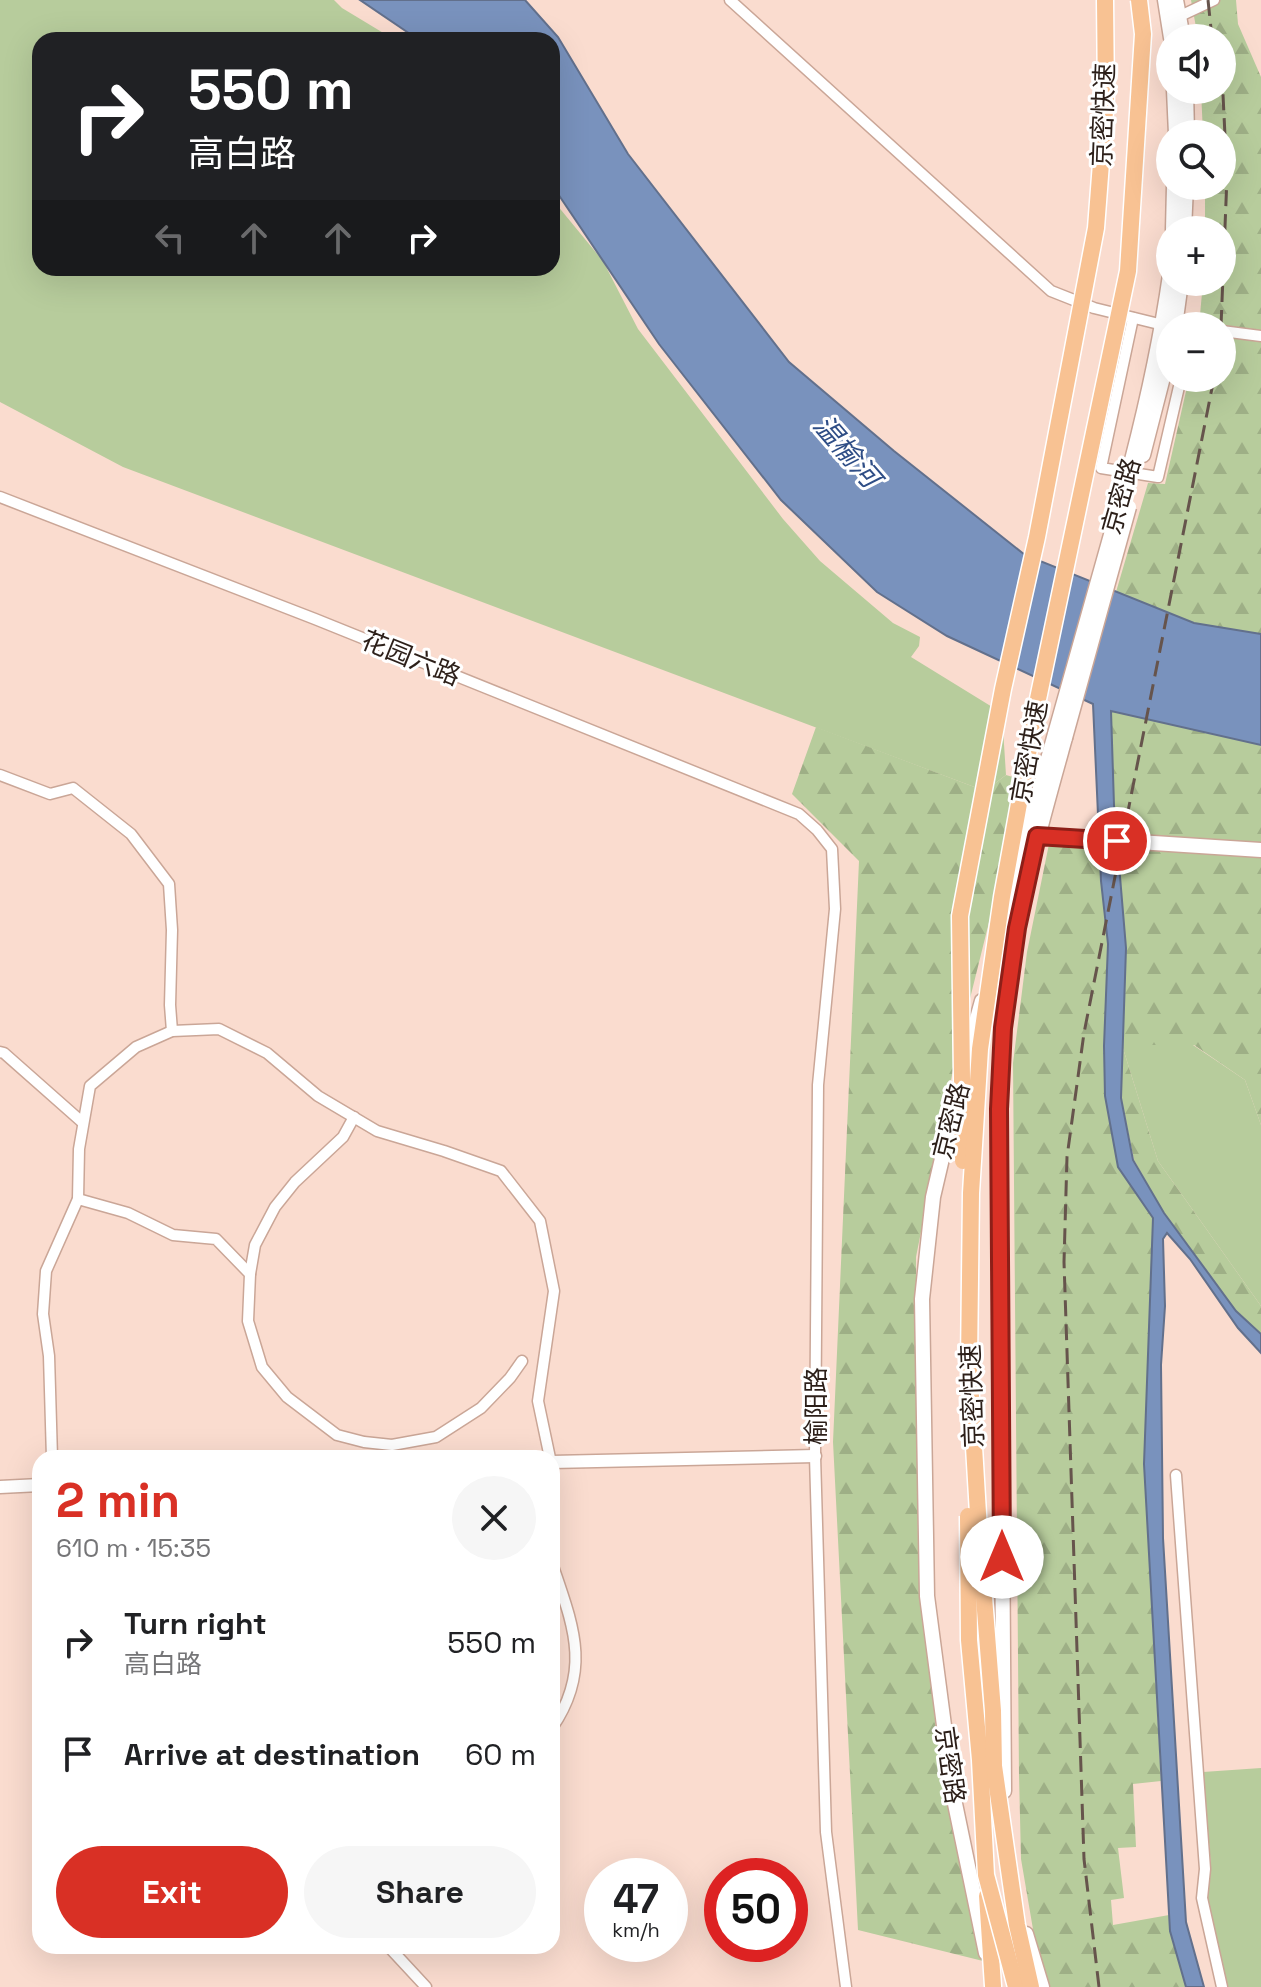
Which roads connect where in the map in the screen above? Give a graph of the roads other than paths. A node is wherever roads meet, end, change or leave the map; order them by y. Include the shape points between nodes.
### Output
1 (730, 0) edge
2 (1105, 0) edge
3 (1139, 0) edge
4 (1165, 0) edge
5 (1176, 0) edge
6 (1214, 0) edge
7 (1175, 19) junction
8 (1174, 24) edge
9 (1177, 24) edge
10 (1133, 318) junction
11 (1156, 322) edge
12 (1236, 333) edge
13 (1261, 336) edge
14 (1156, 374) edge
15 (1157, 392) edge
16 (1178, 392) edge
17 (1136, 462) junction
18 (0, 497) edge
19 (0, 775) edge
20 (817, 830) joint
21 (1032, 835) junction
22 (1261, 850) edge
23 (172, 1031) junction
24 (0, 1052) edge
25 (354, 1117) junction
26 (82, 1122) dead end
27 (78, 1199) junction
28 (250, 1274) junction
29 (522, 1361) dead end
30 (52, 1450) edge
31 (549, 1450) edge
32 (815, 1456) junction
33 (560, 1460) edge
34 (1176, 1475) dead end
35 (32, 1485) edge
36 (0, 1487) edge
37 (560, 1587) edge
38 (560, 1716) edge
39 (986, 1875) junction
40 (1017, 1906) junction
41 (395, 1954) edge
42 (426, 1987) edge
43 (846, 1987) edge
44 (994, 1987) edge
45 (1016, 1987) edge
46 (1031, 1987) edge
47 (1042, 1987) edge
48 (1222, 1987) edge

1 - 10 street via 1051,291
2 - 39 highway, 京密快速, bridge via 1106,98 1096,228 960,916 969,1640
3 - 40 highway, 京密快速, bridge via 1143,34 1128,271 1041,684 980,1049 969,1363 994,1766
4 - 7 main road
5 - 7 main road
6 - 7 street
7 - 8 main road
7 - 9 main road
10 - 11 street
10 - 16 street via 1101,468 1158,477
12 - 13 street
14 - 17 main road, 京密路
15 - 17 main road, 京密路
17 - 21 main road, 京密路, bridge
18 - 20 street, 花园六路 via 799,814
19 - 23 street via 50,794 73,788 131,834 169,884
20 - 32 street, 榆阳路 via 832,849 835,909 818,1085
21 - 22 main road
21 - 40 main road, 京密路 via 1011,959 999,1109 1003,1781
21 - 44 main road, 京密路 via 976,1021 933,1197 922,1299 927,1596 953,1794
23 - 25 street via 219,1029 267,1053 318,1096
23 - 27 street via 136,1047 90,1086 79,1149
24 - 26 street
25 - 28 street via 343,1137 275,1207 255,1245
25 - 31 street via 377,1131 501,1171 540,1221 554,1291 538,1401
27 - 28 street via 128,1213 173,1235 216,1239
27 - 30 street via 46,1271 43,1314
28 - 29 street via 248,1321 262,1367 287,1397 337,1435 392,1445 436,1437 481,1408
32 - 33 street
32 - 43 street, 榆阳路 via 826,1832
34 - 48 street via 1205,1869 1202,1898
35 - 36 street
37 - 38 street via 575,1641 575,1675
39 - 44 highway
39 - 45 highway, 京密快速, bridge
40 - 46 highway, 京密快速, bridge
40 - 47 main road, 京密路
41 - 42 street

